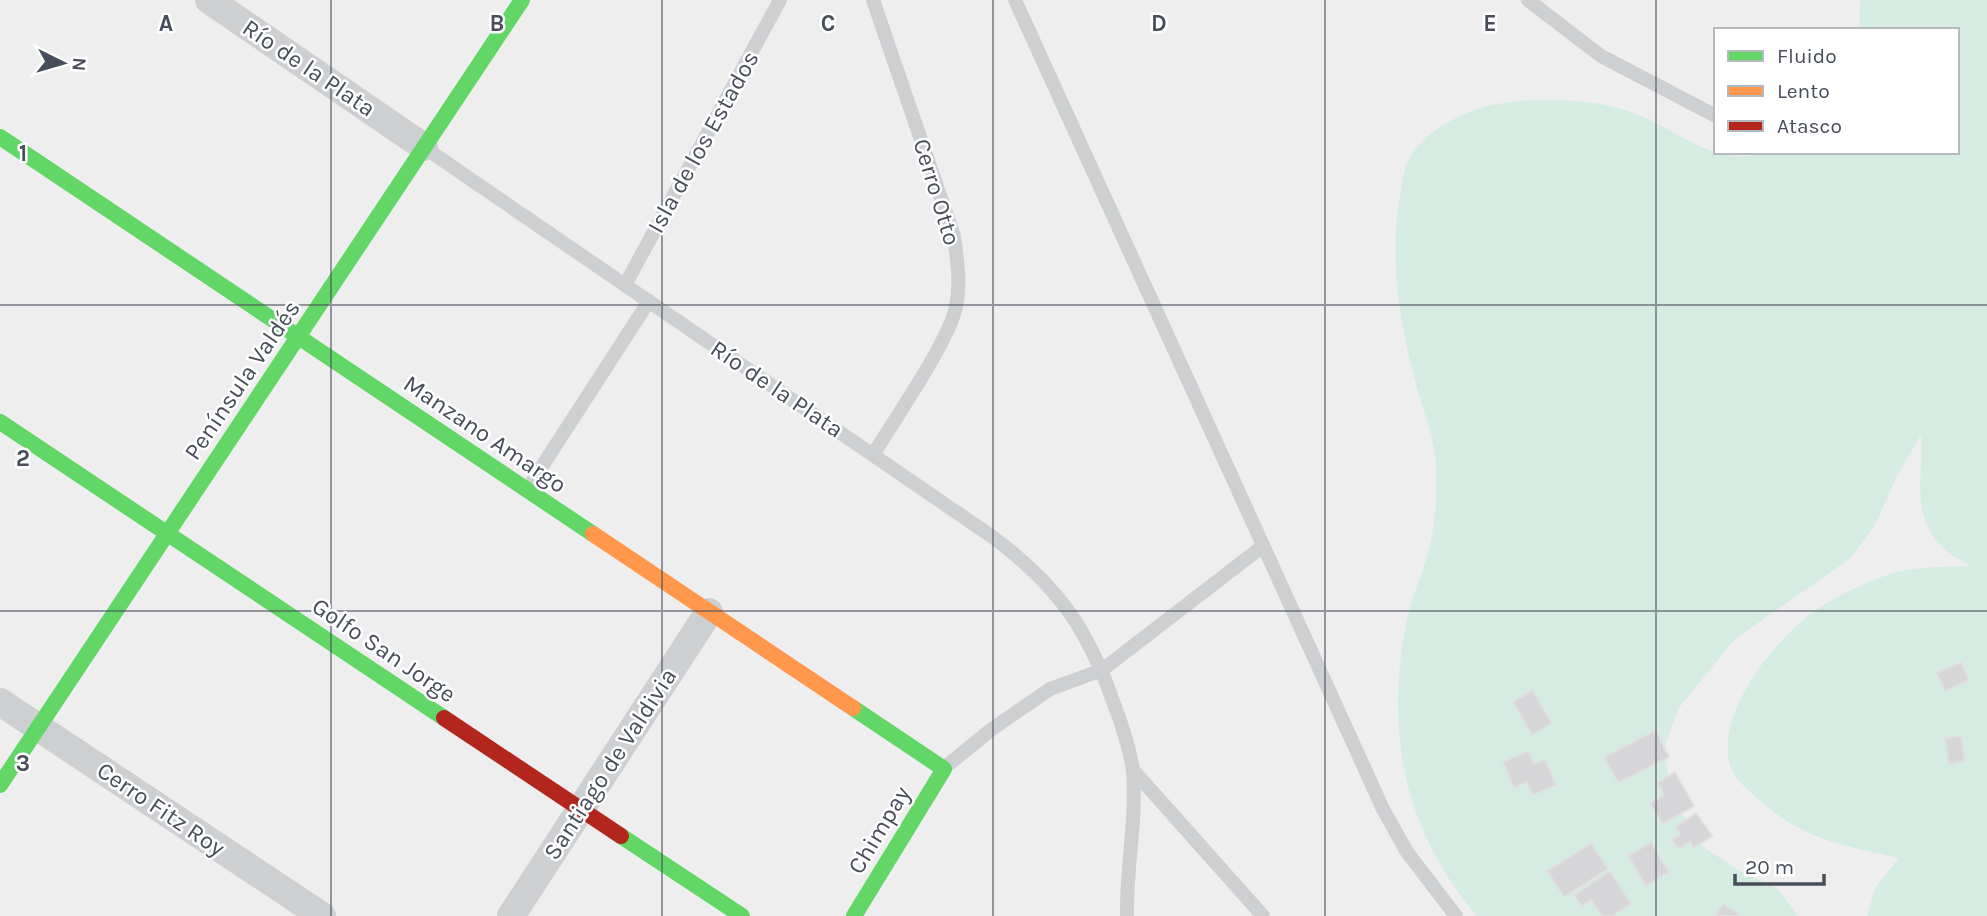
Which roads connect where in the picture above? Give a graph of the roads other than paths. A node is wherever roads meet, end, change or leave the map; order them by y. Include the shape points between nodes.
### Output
1 (209, 0) edge
2 (522, 0) edge
3 (780, 0) edge
4 (873, 0) edge
5 (1015, 0) edge
6 (1528, 0) edge
7 (1714, 115) edge
8 (0, 138) edge
9 (424, 147) junction
10 (625, 285) junction
11 (649, 301) junction
12 (298, 337) junction
13 (0, 422) edge
14 (873, 455) junction
15 (527, 490) junction
16 (167, 534) junction
17 (1263, 546) junction
18 (709, 612) junction
19 (1102, 670) junction
20 (0, 702) edge
21 (38, 728) junction
22 (944, 769) junction
23 (1133, 770) junction
24 (0, 785) edge
25 (581, 809) junction
26 (322, 916) edge
27 (511, 916) edge
28 (742, 916) edge
29 (854, 916) edge
30 (1127, 916) edge
31 (1263, 916) edge
32 (1456, 916) edge

1 - 9 street, Río de la Plata
2 - 9 street, Península Valdés
3 - 10 lane, Isla de los Estados
4 - 14 lane, Cerro Otto via 954,236 958,274 956,308
5 - 17 lane
6 - 7 lane via 1601,56
8 - 12 street, Manzano Amargo
9 - 10 lane, Río de la Plata
9 - 12 street, Península Valdés
10 - 11 lane, Río de la Plata
11 - 14 lane, Río de la Plata
11 - 15 lane
12 - 15 street, Manzano Amargo
12 - 16 street, Península Valdés
13 - 16 street, Golfo San Jorge
14 - 19 lane, Río de la Plata via 1033,567 1085,635
15 - 18 street, Manzano Amargo
16 - 21 street, Península Valdés
16 - 25 street, Golfo San Jorge
17 - 19 lane
17 - 32 lane via 1383,809 1407,852
18 - 22 street, Manzano Amargo
18 - 25 street, Santiago de Valdivia
19 - 22 lane via 1050,689
19 - 23 lane, Río de la Plata
20 - 21 street, Cerro Fitz Roy
21 - 24 street, Península Valdés
21 - 26 street, Cerro Fitz Roy
22 - 29 street, Chimpay
23 - 30 lane, Río de la Plata
23 - 31 lane
25 - 27 street, Santiago de Valdivia
25 - 28 street, Golfo San Jorge

